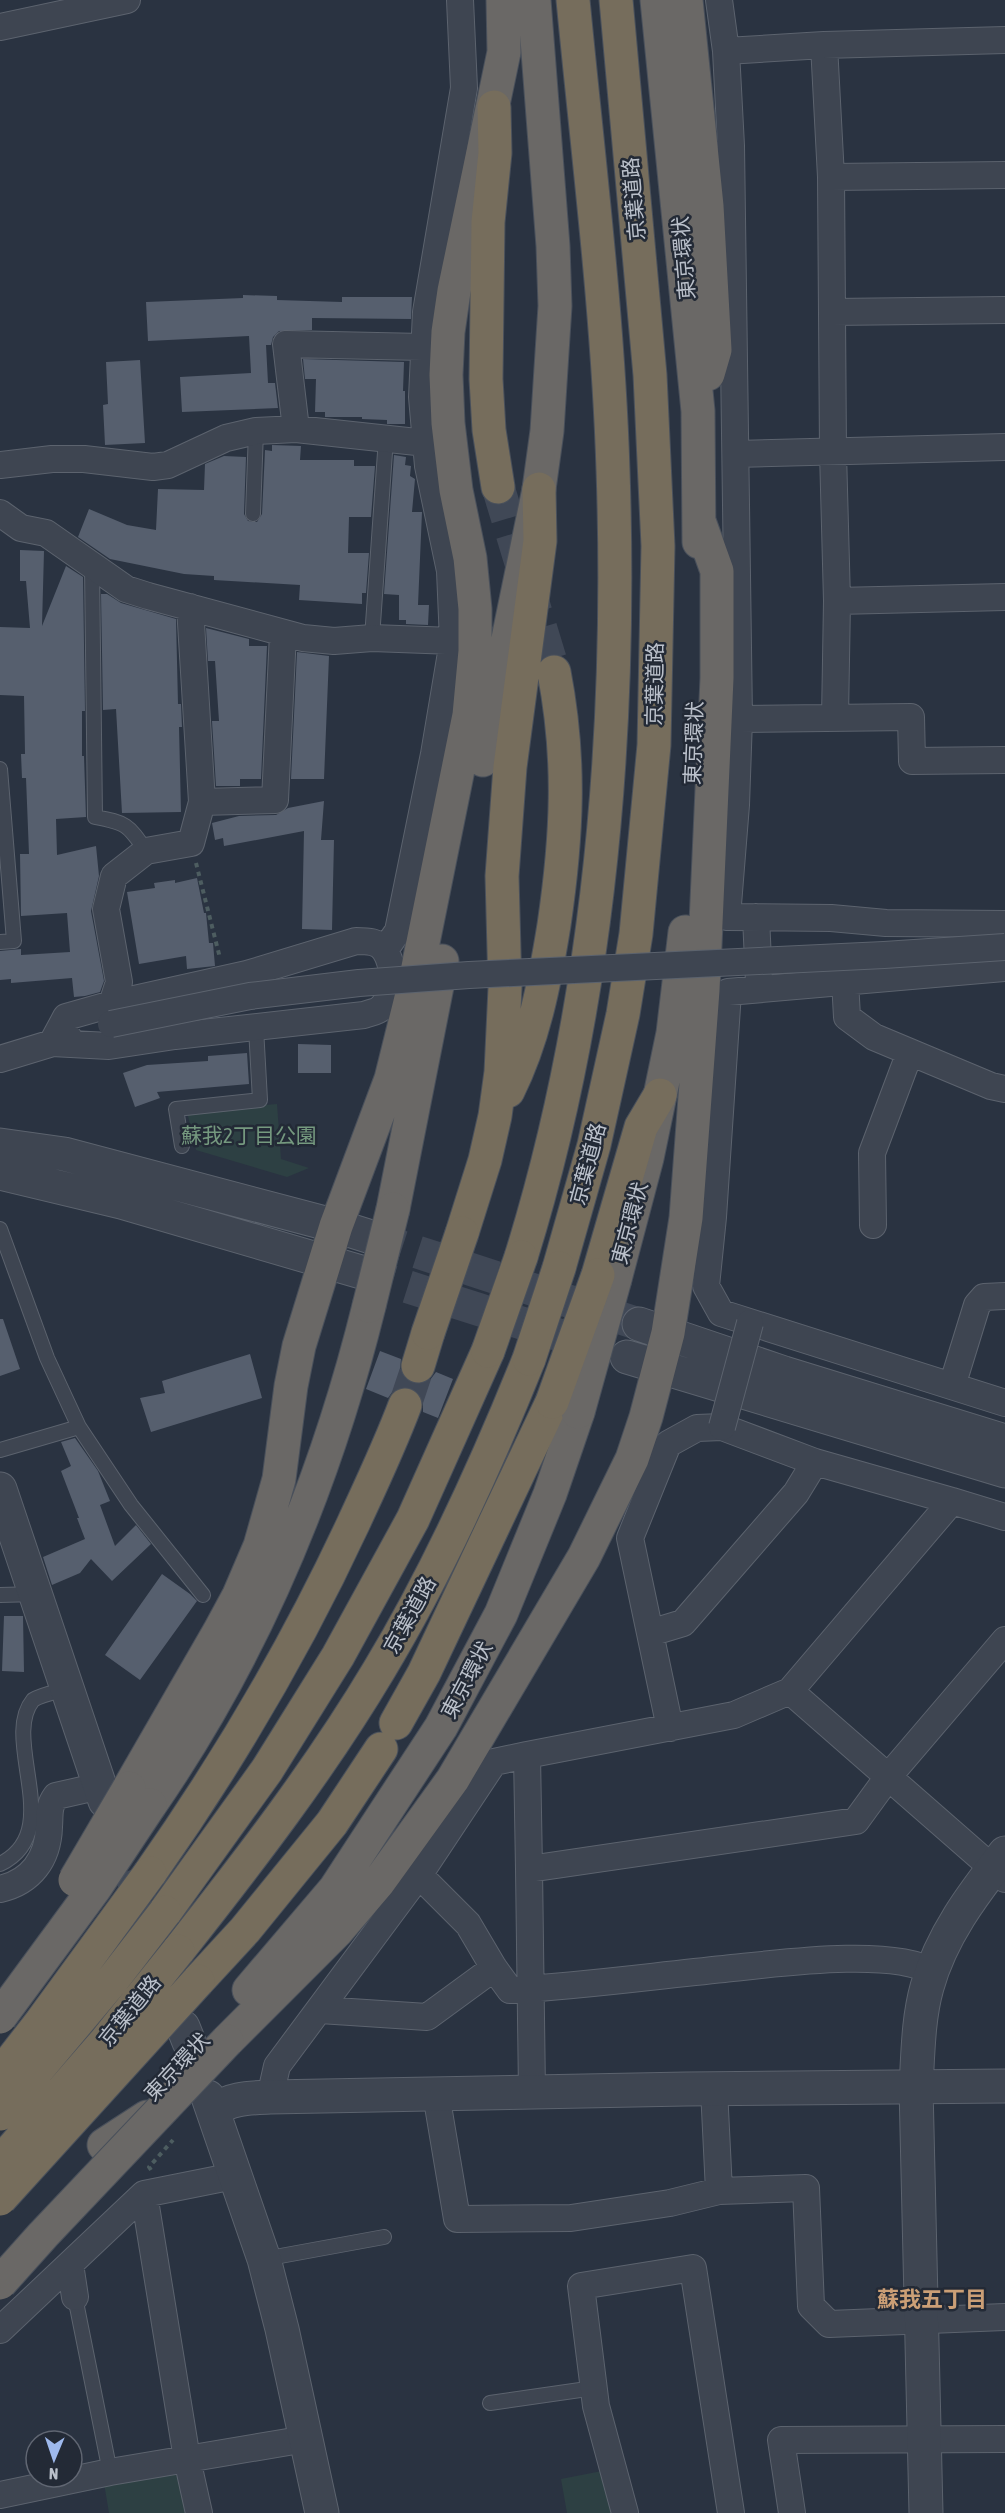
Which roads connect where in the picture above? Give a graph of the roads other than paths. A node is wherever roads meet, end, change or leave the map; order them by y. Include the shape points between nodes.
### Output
1 (127, 0) edge
2 (460, 0) edge
3 (503, 0) edge
4 (534, 0) edge
5 (573, 0) edge
6 (616, 0) edge
7 (657, 0) edge
8 (686, 0) edge
9 (719, 0) edge
10 (0, 27) edge
11 (1005, 40) edge
12 (824, 45) junction
13 (726, 51) junction
14 (494, 107) junction
15 (1005, 175) edge
16 (831, 177) junction
17 (1005, 310) edge
18 (832, 312) junction
19 (423, 347) junction
20 (698, 411) junction
21 (296, 429) junction
22 (256, 431) junction
23 (386, 438) junction
24 (426, 443) junction
25 (1005, 447) edge
26 (832, 452) junction
27 (736, 454) junction
28 (0, 465) edge
29 (498, 487) tunnel mouth
30 (538, 489) junction
31 (0, 513) edge
32 (253, 514) dead end
33 (699, 521) junction
34 (92, 567) junction
35 (1005, 597) edge
36 (837, 601) junction
37 (190, 607) junction
38 (283, 633) junction
39 (372, 638) junction
40 (453, 641) junction
41 (554, 672) tunnel mouth
42 (835, 718) junction
43 (739, 719) junction
44 (1005, 760) edge
45 (0, 769) edge
46 (202, 802) junction
47 (3, 845) edge
48 (146, 851) junction
49 (756, 917) junction
50 (1005, 924) edge
51 (0, 942) edge
52 (1005, 946) edge
53 (385, 950) junction
54 (1005, 968) edge
55 (845, 981) junction
56 (759, 989) junction
57 (111, 1014) junction
58 (256, 1028) junction
59 (52, 1043) junction
60 (910, 1052) junction
61 (0, 1059) edge
62 (1005, 1089) edge
63 (495, 1116) junction
64 (0, 1145) edge
65 (182, 1146) dead end
66 (0, 1173) edge
67 (873, 1225) dead end
68 (336, 1226) junction
69 (0, 1229) edge
70 (371, 1237) tunnel mouth
71 (326, 1261) junction
72 (360, 1272) tunnel mouth
73 (1005, 1296) edge
74 (750, 1323) junction
75 (654, 1328) junction
76 (627, 1357) tunnel mouth
77 (418, 1366) tunnel mouth
78 (660, 1367) junction
79 (952, 1386) junction
80 (1005, 1403) edge
81 (405, 1405) tunnel mouth
82 (565, 1407) junction
83 (79, 1426) junction
84 (722, 1428) junction
85 (1005, 1441) edge
86 (0, 1450) edge
87 (815, 1462) junction
88 (1005, 1471) edge
89 (0, 1490) edge
90 (952, 1501) junction
91 (1005, 1517) edge
92 (37, 1594) junction
93 (0, 1595) edge
94 (203, 1595) dead end
95 (650, 1634) junction
96 (1005, 1640) edge
97 (68, 1689) junction
98 (789, 1691) junction
99 (670, 1728) junction
100 (528, 1755) junction
101 (888, 1777) junction
102 (121, 1795) junction
103 (0, 1864) edge
104 (1001, 1867) edge
105 (529, 1869) junction
106 (419, 1875) junction
107 (0, 1889) edge
108 (494, 1968) junction
109 (933, 1972) junction
110 (530, 1989) junction
111 (0, 1991) edge
112 (320, 2010) junction
113 (0, 2018) edge
114 (202, 2036) junction
115 (0, 2075) edge
116 (1005, 2086) edge
117 (916, 2087) junction
118 (714, 2089) junction
119 (532, 2092) junction
120 (436, 2094) junction
121 (270, 2097) junction
122 (164, 2106) junction
123 (0, 2114) edge
124 (104, 2145) junction
125 (0, 2163) edge
126 (234, 2176) junction
127 (719, 2191) junction
128 (61, 2193) junction
129 (144, 2194) junction
130 (0, 2199) edge
131 (43, 2235) junction
132 (384, 2237) dead end
133 (0, 2257) edge
134 (264, 2259) junction
135 (70, 2264) junction
136 (0, 2283) edge
137 (75, 2297) joint
138 (1005, 2317) edge
139 (921, 2319) junction
140 (0, 2330) edge
141 (594, 2388) junction
142 (490, 2403) dead end
143 (306, 2439) junction
144 (1005, 2439) edge
145 (924, 2440) junction
146 (187, 2459) junction
147 (110, 2472) junction
148 (0, 2495) edge
149 (199, 2513) edge
150 (322, 2513) edge
151 (625, 2513) edge
152 (731, 2513) edge
153 (792, 2513) edge
154 (926, 2513) edge

1 - 10 street
2 - 19 street via 464,88
3 - 14 highway via 504,52
4 - 30 highway via 550,189 555,306 547,431
5 - 123 highway, 京葉道路, bridge via 614,469 611,736 594,931 554,1140 488,1351 413,1519 338,1656 267,1770 165,1912
6 - 125 highway, 京葉道路, bridge via 651,386 658,546 654,745 642,881 623,1014 594,1144 559,1268 501,1428 449,1540 378,1672 300,1791 240,1872 105,2042
7 - 20 highway, 東京環状
8 - 20 highway via 707,206 715,350
9 - 13 street
11 - 12 street
12 - 13 street
12 - 16 street
13 - 27 street
14 - 29 highway via 486,379
14 - 68 highway via 454,291 447,343 448,423 456,490 471,558 475,609 469,715 415,982 391,1079
15 - 16 street
16 - 18 street
17 - 18 street
18 - 26 street
19 - 21 street via 286,344
19 - 24 street
20 - 33 highway, 東京環状
21 - 22 street
21 - 23 street
22 - 28 street via 226,438 168,465 153,467 84,459
22 - 32 lane
23 - 24 street
23 - 39 lane
24 - 40 street via 450,571
25 - 26 street
26 - 27 street
26 - 36 street
27 - 43 street
30 - 63 highway via 540,541 511,755 502,876 505,988
30 - 102 highway, bridge via 393,1209 336,1425 315,1490 257,1624 185,1754
31 - 34 street via 21,528 46,533
33 - 75 highway via 717,571 717,678 704,990 687,1207
33 - 82 highway, 東京環状, bridge via 694,774 683,950 673,1033 660,1095 641,1127 606,1277
34 - 37 street via 126,589
34 - 48 lane via 95,817 130,827
35 - 36 street
36 - 42 street
37 - 38 street
37 - 46 street
38 - 39 street via 334,641
38 - 46 street via 275,800
39 - 40 street
40 - 53 street via 398,931
41 - 63 highway via 565,758 563,862 547,974 520,1068
42 - 43 street
42 - 44 street via 911,717 912,760
43 - 49 street via 727,917
45 - 47 lane
46 - 48 street via 191,843
47 - 51 lane via 14,941
48 - 57 street via 114,876 106,909 119,982
49 - 50 street
49 - 56 street
52 - 57 street, bridge via 884,956 359,983
53 - 57 street via 372,941 356,941
53 - 58 street via 391,966 390,998 380,1010
54 - 55 street
55 - 56 street
55 - 60 street via 847,1017 874,1037
56 - 74 street via 728,992 706,1286 721,1313
57 - 59 street
58 - 59 street via 109,1046
58 - 65 lane via 260,1100 177,1109
59 - 61 street
60 - 62 street
60 - 67 street via 872,1153
63 - 77 highway, bridge via 479,1182
64 - 68 street via 64,1154
66 - 71 street via 121,1202
68 - 70 street
68 - 71 highway
69 - 83 lane via 47,1358
71 - 72 street
71 - 102 highway via 299,1346 279,1479 260,1546 219,1632
73 - 79 street via 984,1297 977,1305
74 - 79 street
74 - 84 street, bridge
75 - 78 highway
75 - 85 street
76 - 78 street
78 - 88 street
78 - 114 highway via 632,1459 584,1557 453,1779 344,1923
79 - 80 street
81 - 115 highway, bridge via 325,1584 228,1755 150,1873
82 - 114 highway, 東京環状 via 550,1494 501,1614 441,1727 334,1889 267,1971
82 - 130 highway, bridge via 389,1736 332,1823 245,1930
83 - 86 lane
83 - 94 lane via 131,1505
84 - 87 street
84 - 95 street via 697,1428 668,1444 630,1538
87 - 90 street
87 - 95 street via 796,1492 682,1623
89 - 92 street
90 - 91 street
90 - 98 street
92 - 93 lane
92 - 97 street
95 - 99 street
96 - 101 street
97 - 102 street
97 - 103 lane via 34,1699 24,1708 18,1722 16,1757 27,1826 18,1851
98 - 99 street via 734,1715
98 - 101 street
99 - 100 street
100 - 105 street
100 - 106 street via 494,1762
101 - 104 street
101 - 105 street via 856,1821
102 - 107 street via 56,1796 49,1806 47,1847 39,1864 29,1876
102 - 111 highway, bridge via 41,1935
102 - 113 highway, bridge via 95,1888
104 - 109 street via 966,1903
105 - 110 street
106 - 108 street via 468,1924
106 - 112 street
108 - 110 street via 510,1990
108 - 112 street via 428,2017
109 - 110 street via 924,1966 886,1960 819,1959
109 - 117 street via 921,2021
110 - 119 street
112 - 121 street via 277,2066
114 - 122 highway, bridge
114 - 124 highway, 東京環状
116 - 117 street
117 - 118 street
117 - 139 street
118 - 119 street
118 - 127 street
119 - 120 street
120 - 121 street
120 - 127 street via 457,2219 571,2218 670,2203
121 - 126 street via 210,2104
122 - 124 highway, bridge
122 - 131 highway, bridge
124 - 128 highway, 東京環状
126 - 129 street
126 - 134 street
127 - 139 street via 806,2188 811,2306 829,2324
128 - 131 highway
128 - 133 highway, 東京環状
129 - 135 street
129 - 146 street
131 - 136 highway, bridge
132 - 134 lane
134 - 143 street
135 - 137 street
135 - 140 street
137 - 147 lane
138 - 139 street
139 - 145 street
141 - 142 lane
141 - 151 street
141 - 152 street via 581,2286 693,2268
143 - 146 street
143 - 150 street
144 - 145 street
145 - 153 street via 781,2440
145 - 154 street
146 - 147 street
146 - 149 street
147 - 148 street

